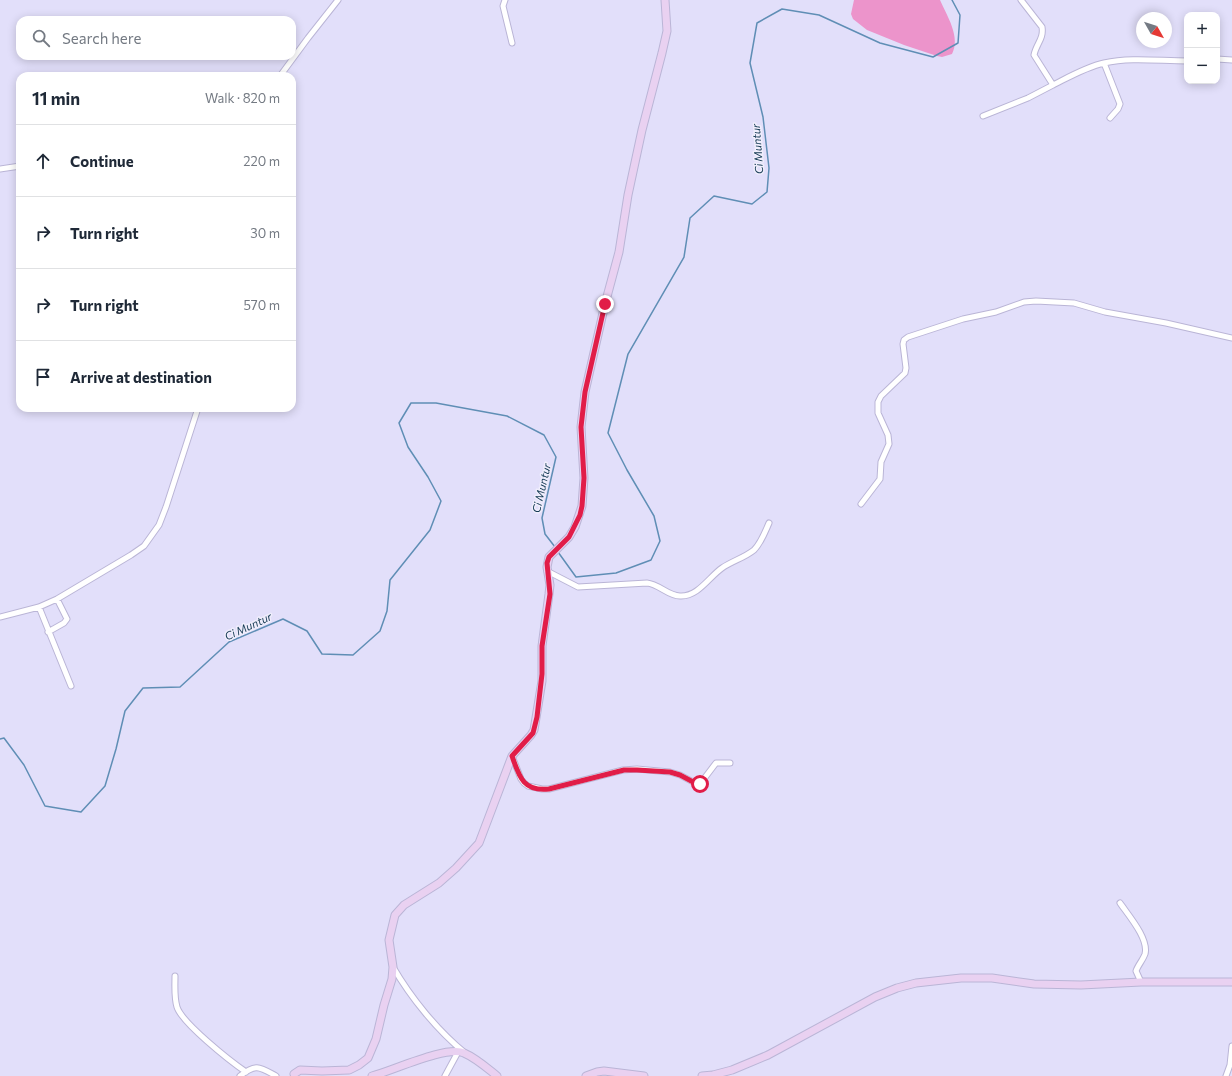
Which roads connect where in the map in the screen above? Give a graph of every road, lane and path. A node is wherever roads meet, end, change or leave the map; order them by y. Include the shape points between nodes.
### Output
1 (338, 0) edge
2 (505, 0) edge
3 (665, 0) edge
4 (1021, 0) edge
5 (512, 43) dead end
6 (296, 54) edge
7 (1220, 59) edge
8 (292, 60) edge
9 (1232, 60) edge
10 (1184, 61) edge
11 (1104, 63) junction
12 (283, 72) edge
13 (1053, 85) junction
14 (983, 116) dead end
15 (1110, 118) dead end
16 (16, 167) edge
17 (0, 169) edge
18 (1232, 338) edge
19 (197, 412) edge
20 (861, 504) dead end
21 (769, 523) dead end
22 (547, 571) junction
23 (57, 599) junction
24 (39, 607) junction
25 (0, 617) edge
26 (48, 632) junction
27 (71, 686) dead end
28 (512, 756) junction
29 (730, 763) dead end
30 (1120, 903) dead end
31 (393, 966) junction
32 (176, 976) dead end
33 (1141, 982) junction
34 (1232, 982) edge
35 (1232, 1046) edge
36 (458, 1052) junction
37 (468, 1055) junction
38 (246, 1072) junction
39 (291, 1075) edge
40 (1228, 1075) edge
41 (240, 1076) edge
42 (276, 1076) edge
43 (322, 1076) edge
44 (372, 1076) edge
45 (445, 1076) edge
46 (497, 1076) edge
47 (586, 1076) edge
48 (644, 1076) edge
49 (702, 1076) edge

1 - 6 street
2 - 5 street via 503,6
3 - 22 main road via 667,31 642,130 619,252 585,392 581,427 584,478 582,506 569,537 549,557
4 - 13 street via 1042,28 1042,38 1034,55
7 - 9 street
8 - 12 street
10 - 11 street via 1133,60
11 - 13 street
11 - 15 street via 1120,104
13 - 14 street
16 - 17 street
18 - 20 street via 1105,312 1074,303 1036,301 1024,302 908,337 903,344 905,373 878,402 878,413 888,435 888,444 881,462 880,479
19 - 23 street via 166,507 159,525 149,540 131,556
21 - 22 street via 755,549 721,569 700,589 684,596 673,595 657,585 646,583 578,587
22 - 28 main road via 550,594 542,646 537,717 533,733
23 - 24 street
23 - 26 street via 67,619
24 - 25 street
24 - 26 street
26 - 27 street
28 - 29 street via 524,783 546,789 624,770 670,772 700,784 716,763
28 - 31 main road via 479,843 439,883 404,905 395,915 389,940
30 - 33 street via 1145,943 1145,953 1136,971
31 - 37 street via 416,1002
31 - 39 main road via 376,1039 368,1058 350,1070 300,1070
32 - 38 street via 174,997 179,1013
33 - 34 main road
33 - 49 main road via 1081,985 961,978 916,983 875,997 768,1055 732,1070
35 - 40 street
36 - 37 main road
36 - 44 main road via 436,1055
36 - 45 street
37 - 46 main road
38 - 41 street
38 - 42 street via 262,1067
39 - 43 main road
47 - 48 main road via 604,1071

